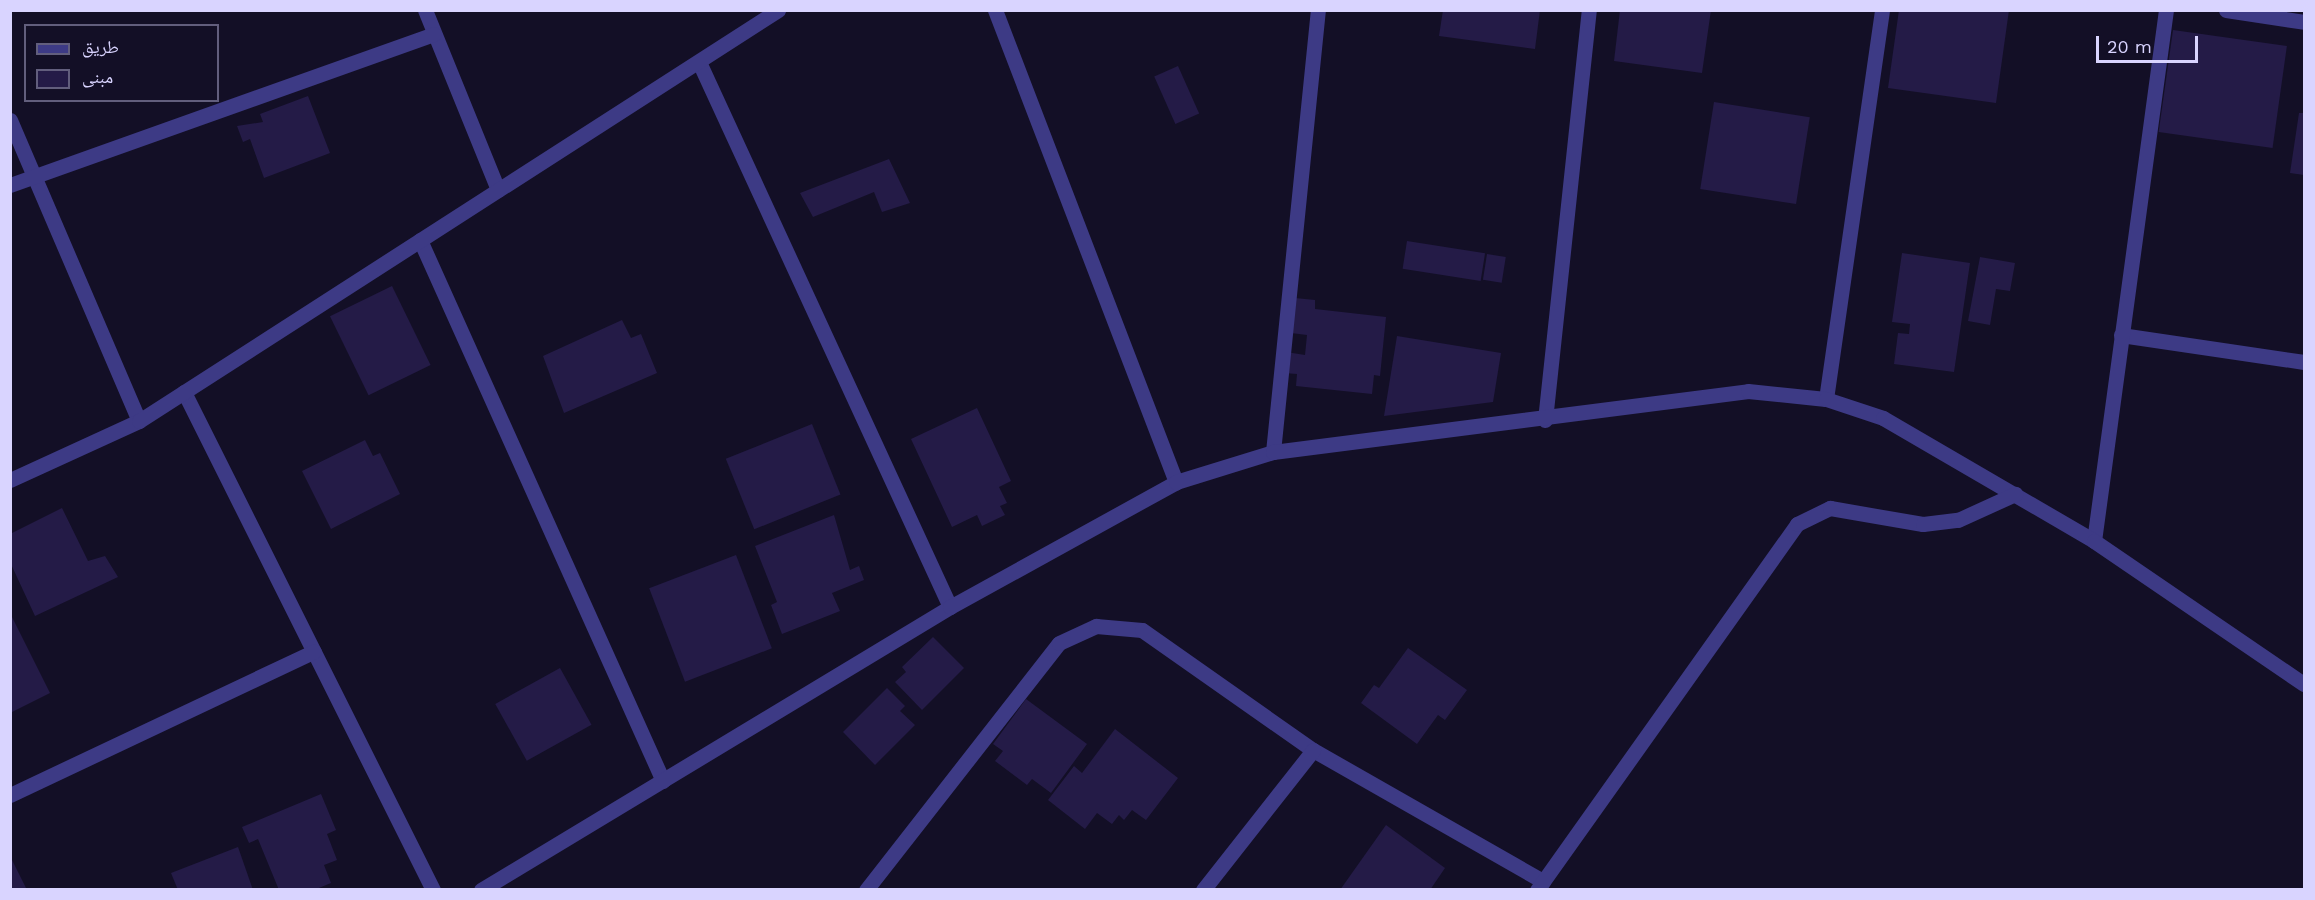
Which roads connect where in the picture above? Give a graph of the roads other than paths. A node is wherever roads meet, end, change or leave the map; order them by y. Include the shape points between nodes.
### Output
1 (425, 10) edge
2 (778, 10) edge
3 (995, 10) edge
4 (1318, 10) edge
5 (1589, 10) edge
6 (1882, 10) edge
7 (2166, 10) edge
8 (2226, 10) edge
9 (2304, 22) edge
10 (434, 33) junction
11 (699, 62) junction
12 (10, 120) edge
13 (33, 177) junction
14 (10, 185) edge
15 (498, 190) junction
16 (420, 240) junction
17 (2121, 335) junction
18 (2304, 362) edge
19 (184, 392) junction
20 (1826, 399) junction
21 (1545, 420) junction
22 (139, 421) junction
23 (1273, 452) junction
24 (10, 480) edge
25 (1176, 482) junction
26 (2015, 494) junction
27 (2094, 541) junction
28 (950, 607) junction
29 (314, 651) junction
30 (2304, 684) edge
31 (1313, 750) junction
32 (663, 781) junction
33 (10, 795) edge
34 (1540, 885) edge
35 (433, 890) edge
36 (481, 890) edge
37 (866, 890) edge
38 (1203, 890) edge

1 - 10 street
2 - 11 street
3 - 25 street
4 - 23 street
5 - 21 street
6 - 20 street
7 - 17 street
8 - 9 street
10 - 13 street
10 - 15 street
11 - 15 street
11 - 28 street
12 - 13 street
13 - 14 street
13 - 22 street
15 - 16 street
16 - 19 street
16 - 32 street
17 - 18 street
17 - 27 street
19 - 22 street
19 - 29 street
20 - 21 street via 1748,391
20 - 26 street via 1883,418
21 - 23 street
22 - 24 street
23 - 25 street
25 - 28 street
26 - 27 street
26 - 34 street via 1946,521 1923,524 1830,508 1797,524
27 - 30 street
28 - 32 street
29 - 33 street
29 - 35 street
31 - 34 street
31 - 37 street via 1142,630 1096,626 1059,643
31 - 38 street
32 - 36 street

